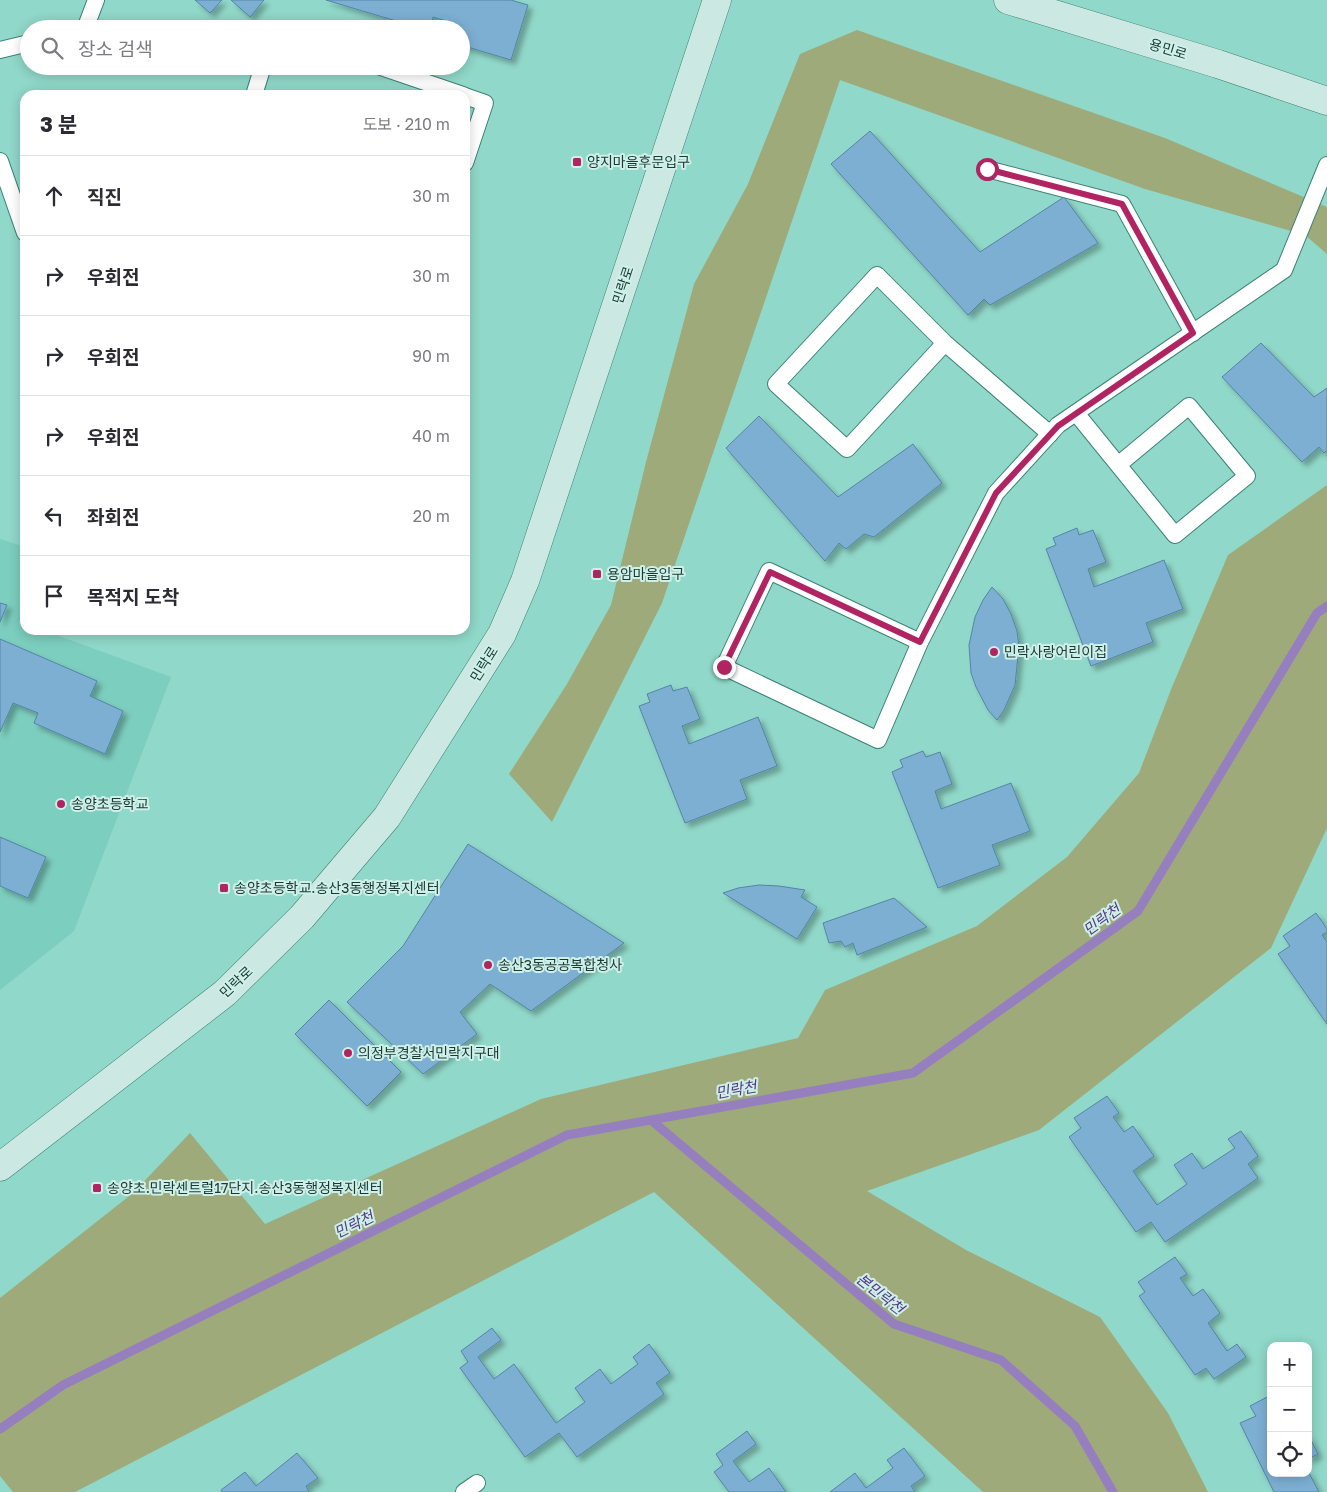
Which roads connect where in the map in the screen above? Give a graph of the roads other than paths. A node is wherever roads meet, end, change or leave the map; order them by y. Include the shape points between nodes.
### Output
1 (96, 0) edge
2 (717, 0) edge
3 (1008, 0) edge
4 (88, 20) edge
5 (20, 45) edge
6 (0, 50) edge
7 (260, 75) edge
8 (405, 75) edge
9 (256, 90) edge
10 (449, 90) edge
11 (470, 97) edge
12 (1327, 101) edge
13 (470, 149) edge
14 (0, 161) edge
15 (1327, 165) edge
16 (987, 169) dead end
17 (20, 219) edge
18 (1193, 333) junction
19 (945, 343) junction
20 (1076, 413) junction
21 (1050, 434) junction
22 (1118, 465) junction
23 (920, 642) junction
24 (0, 1166) edge
25 (477, 1483) dead end
26 (464, 1492) edge

1 - 4 lane
2 - 24 main road, 민락로 via 525,581 502,634 387,817 302,917 225,993
3 - 12 main road, 용민로
5 - 6 lane
7 - 9 lane
8 - 10 lane
11 - 13 lane via 486,103
14 - 17 lane
15 - 18 lane via 1284,270
16 - 18 lane via 1122,204
18 - 20 lane
19 - 19 lane via 877,275 776,384 847,449
19 - 21 lane
20 - 21 lane
20 - 22 lane
21 - 23 lane via 996,493
22 - 22 lane via 1175,535 1246,476 1189,406
23 - 23 lane via 878,740 724,667 770,572
25 - 26 lane

